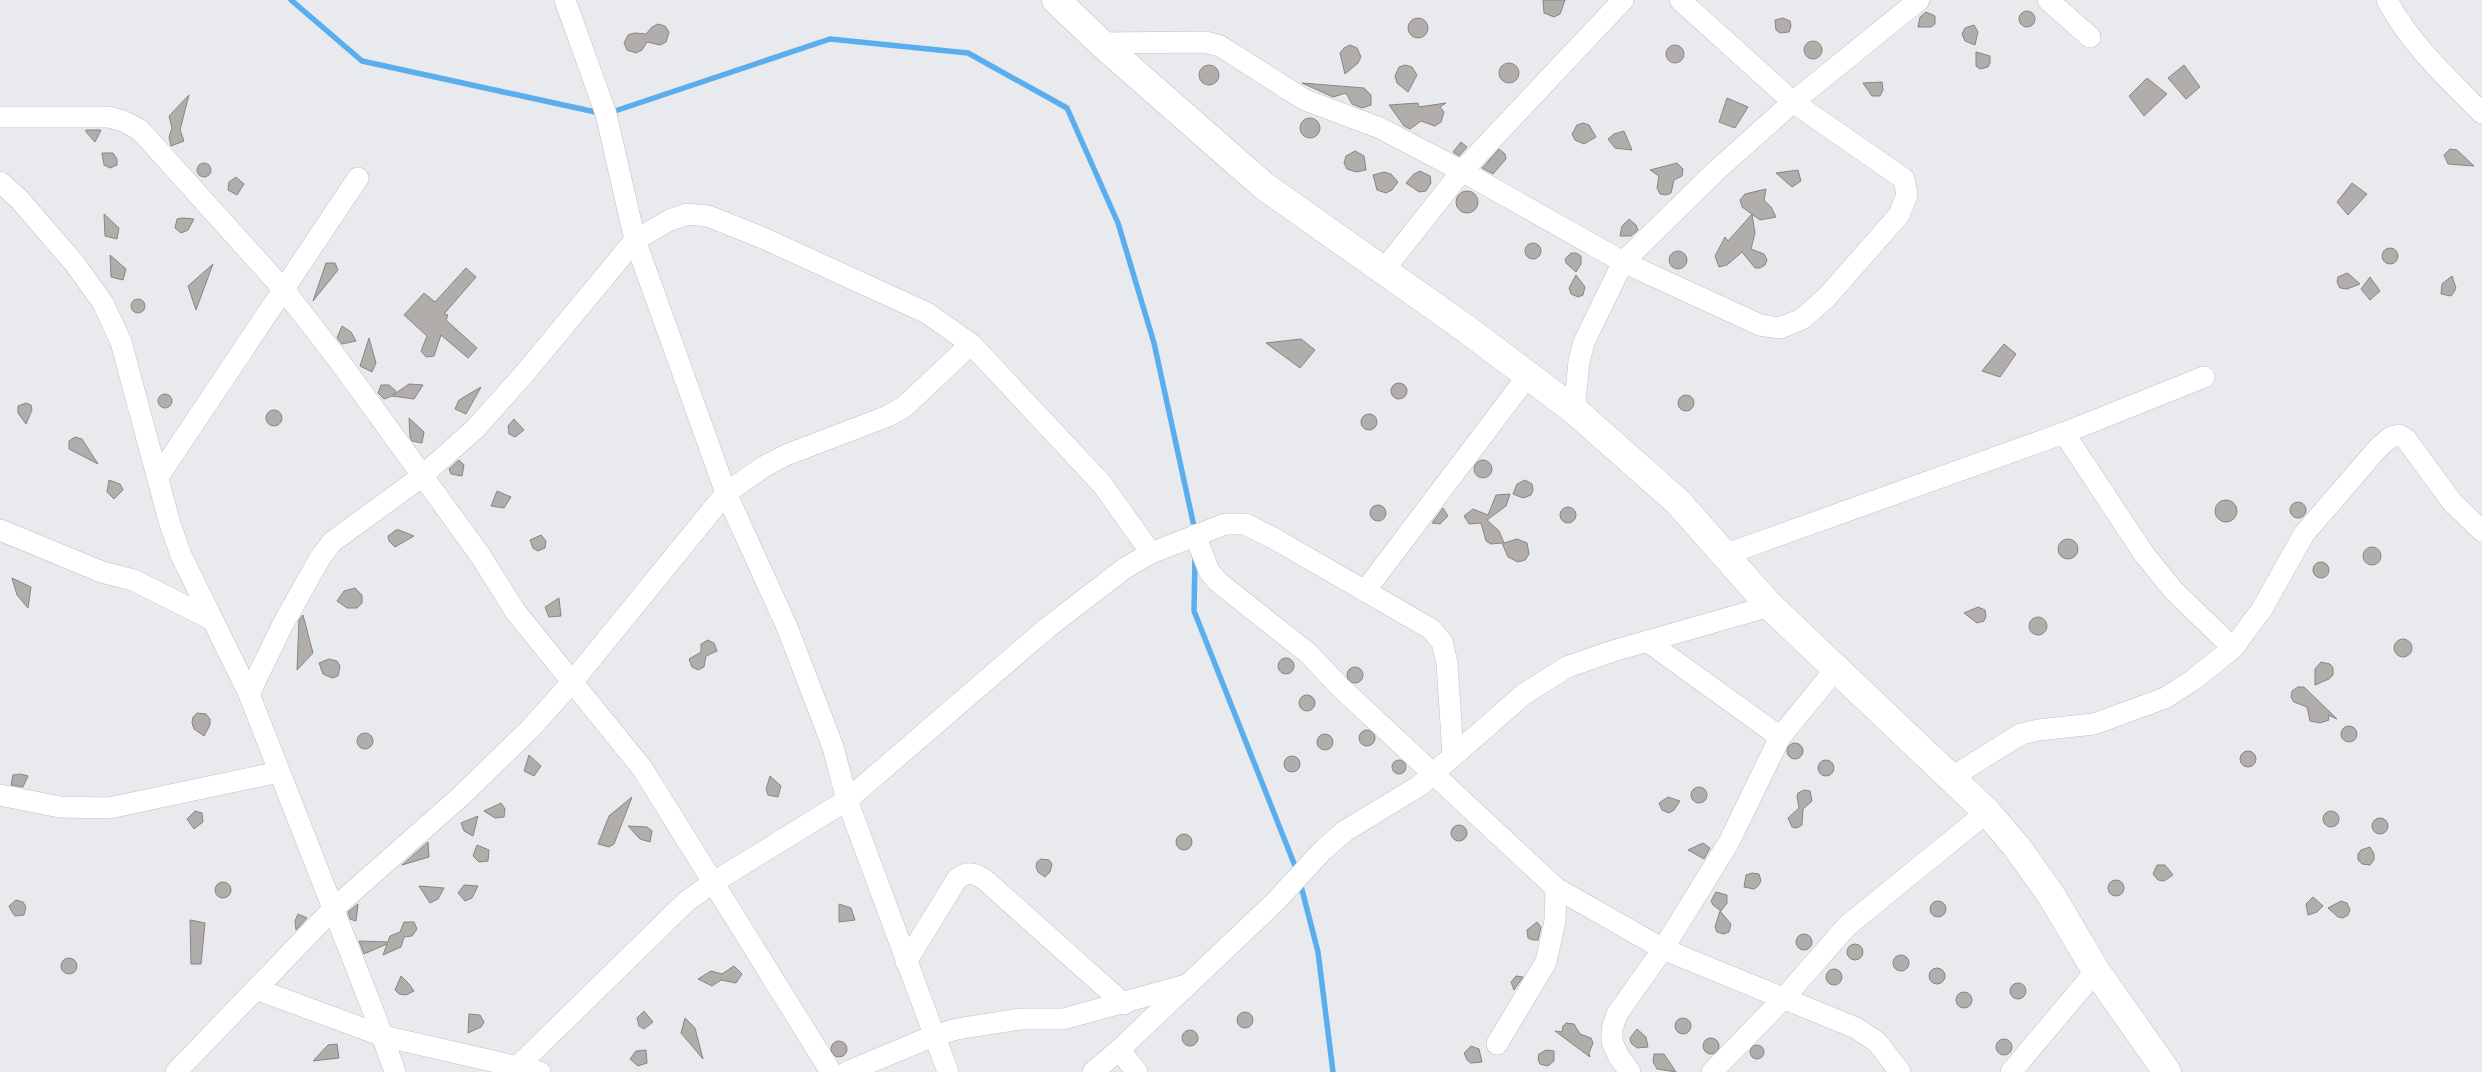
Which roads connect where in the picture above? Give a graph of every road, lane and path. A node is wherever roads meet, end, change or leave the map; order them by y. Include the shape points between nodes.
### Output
1 (565, 0) edge
2 (1056, 0) edge
3 (1623, 0) edge
4 (1680, 0) edge
5 (1919, 0) edge
6 (2048, 0) edge
7 (2387, 0) edge
8 (2090, 37) dead end
9 (1101, 43) junction
10 (1793, 102) junction
11 (2482, 113) edge
12 (0, 117) edge
13 (1462, 171) junction
14 (358, 178) dead end
15 (0, 182) edge
16 (636, 240) junction
17 (1623, 262) junction
18 (1383, 271) junction
19 (284, 290) junction
20 (971, 344) junction
21 (1529, 374) junction
22 (2204, 377) dead end
23 (1574, 410) junction
24 (2064, 433) junction
25 (422, 476) junction
26 (158, 477) junction
27 (726, 493) junction
28 (0, 530) edge
29 (2482, 531) edge
30 (1196, 535) junction
31 (1151, 553) junction
32 (1724, 554) junction
33 (1365, 590) junction
34 (1770, 606) junction
35 (213, 620) junction
36 (1647, 641) junction
37 (2233, 648) junction
38 (1835, 670) junction
39 (573, 681) junction
40 (248, 694) junction
41 (1780, 737) junction
42 (1453, 755) junction
43 (279, 772) junction
44 (1433, 774) junction
45 (1952, 777) junction
46 (0, 795) edge
47 (847, 800) junction
48 (1987, 812) junction
49 (714, 882) junction
50 (1556, 888) junction
51 (333, 909) junction
52 (1663, 949) junction
53 (906, 962) junction
54 (2096, 972) junction
55 (1190, 984) junction
56 (256, 989) junction
57 (1783, 999) junction
58 (1124, 1004) junction
59 (383, 1036) junction
60 (933, 1036) junction
61 (1497, 1044) dead end
62 (1120, 1050) junction
63 (513, 1069) edge
64 (176, 1072) edge
65 (395, 1072) edge
66 (540, 1072) edge
67 (831, 1072) edge
68 (847, 1072) edge
69 (948, 1072) edge
70 (1093, 1072) edge
71 (1137, 1072) edge
72 (1630, 1072) edge
73 (1712, 1072) edge
74 (1900, 1072) edge
75 (2011, 1072) edge
76 (2167, 1072) edge

1 - 16 street via 606,114
2 - 9 main road
3 - 13 street
4 - 10 street
5 - 10 street
6 - 8 street
7 - 11 street via 2432,63
9 - 13 street via 1205,42 1220,46 1305,100 1380,128
9 - 18 main road via 1264,186
10 - 17 street via 1718,169
10 - 17 street via 1904,179 1907,195 1899,215 1826,298 1802,320 1780,328 1760,325
12 - 19 street via 109,117 140,130
13 - 17 street
13 - 18 street
14 - 19 street
15 - 26 street via 19,199 75,264 103,303 121,342
16 - 20 street via 687,214 708,216 927,313
16 - 25 street via 503,399
16 - 27 street
17 - 23 street via 1584,342
18 - 21 main road
19 - 25 street
19 - 26 street
20 - 27 street via 904,407 786,455
20 - 31 street via 1102,484
21 - 23 main road
21 - 33 street
22 - 24 street
23 - 32 main road via 1678,502
24 - 32 street
24 - 37 street via 2144,554 2173,590
25 - 39 street via 480,555 515,611
25 - 40 street via 332,542 283,624
26 - 35 street via 181,555
27 - 39 street
27 - 47 street via 787,627 833,747
28 - 35 street via 102,572 133,580
29 - 37 street via 2452,502 2406,439 2399,435 2391,436 2304,534 2262,609
30 - 31 street
30 - 33 street via 1225,524 1245,524
30 - 44 street via 1209,571 1218,582 1308,653
31 - 47 street via 1125,568 1047,628
32 - 34 main road
33 - 42 street via 1431,629 1442,642 1447,663
34 - 36 street
34 - 38 main road
35 - 40 street
36 - 41 street
36 - 42 street via 1567,667 1524,694
37 - 45 street via 2165,698 2094,724 2021,734
38 - 41 street
38 - 45 main road
39 - 49 street via 642,768
39 - 51 street via 480,778
40 - 43 street
41 - 52 street via 1729,842
42 - 44 street
43 - 46 street via 109,808 60,807
43 - 51 street
44 - 50 street
44 - 55 street via 1408,794 1345,831 1323,850 1277,900
45 - 48 main road
47 - 49 street
47 - 53 street
48 - 54 main road via 2051,895
48 - 57 street via 1847,926
49 - 63 street via 687,901
49 - 67 street
50 - 52 street
50 - 61 street via 1555,921 1546,962
51 - 56 street
51 - 59 street
52 - 57 street
52 - 72 street via 1617,1014 1612,1029 1612,1042
53 - 58 street via 956,879 970,873 985,880
53 - 60 street
54 - 75 street
54 - 76 main road
55 - 58 street
55 - 62 street
56 - 59 street
56 - 64 street
57 - 73 street
57 - 74 street via 1856,1028 1877,1042
58 - 60 street via 1064,1020 998,1022
59 - 63 street
59 - 65 street
60 - 68 street
60 - 69 street
62 - 70 street
62 - 71 street
63 - 66 street

